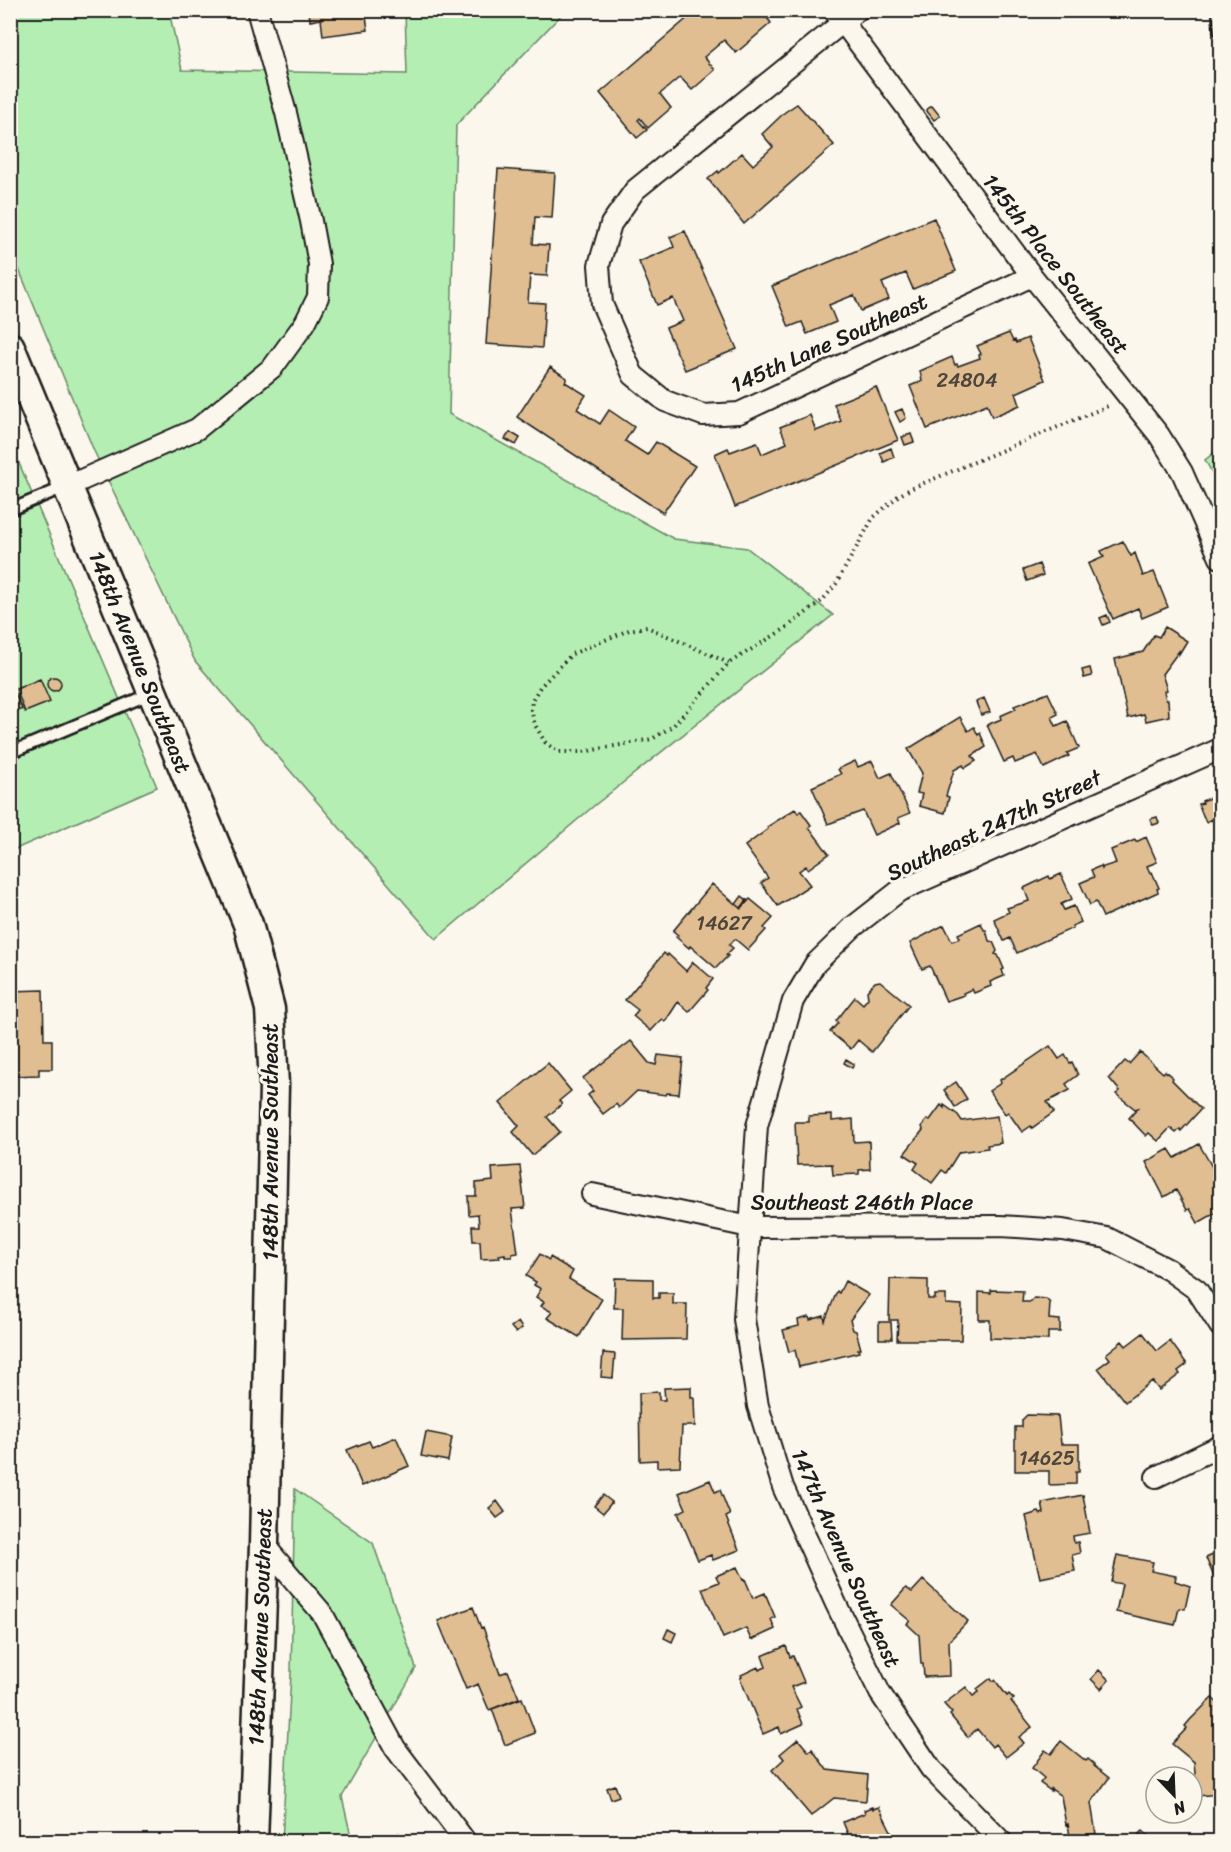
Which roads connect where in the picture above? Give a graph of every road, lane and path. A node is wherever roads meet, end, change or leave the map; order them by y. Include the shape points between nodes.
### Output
1 (257, 10) edge
2 (1218, 10) edge
3 (845, 14) edge
4 (1221, 31) edge
5 (1032, 276) junction
6 (10, 347) edge
7 (1128, 396) junction
8 (68, 486) junction
9 (10, 510) edge
10 (1221, 558) edge
11 (729, 663) junction
12 (153, 693) junction
13 (1221, 749) edge
14 (12, 752) edge
15 (780, 1040) joint
16 (592, 1194) dead end
17 (750, 1227) junction
18 (1221, 1326) edge
19 (1221, 1446) edge
20 (1156, 1477) dead end
21 (264, 1545) junction
22 (253, 1842) edge
23 (466, 1842) edge
24 (1002, 1842) edge

1 - 8 street via 311,221 319,264 318,297 305,323 273,367 197,429
2 - 4 lane
3 - 5 street, 145th Place Southeast
3 - 5 street, 145th Lane Southeast via 635,190 611,224 599,265 602,304 633,375 664,401 703,415 739,413
5 - 7 street, 145th Place Southeast
6 - 8 street, 148th Avenue Southeast
7 - 10 street, 145th Place Southeast via 1182,472
7 - 11 path via 898,496 873,518 836,584 822,601
8 - 9 lane
8 - 12 street, 148th Avenue Southeast
11 - 11 path via 673,726 652,739 583,752 559,752 545,742 535,725 532,700 564,660 629,630 647,627
12 - 14 lane
12 - 21 street, 148th Avenue Southeast via 249,924 270,1010 274,1085
13 - 15 street, Southeast 247th Street via 899,891 853,927 815,964 793,1001
15 - 17 street, 147th Avenue Southeast via 757,1126
16 - 17 street, Southeast 246th Place
17 - 18 street, Southeast 246th Place via 1000,1226 1063,1230 1107,1238 1169,1270 1197,1290
17 - 24 street, 147th Avenue Southeast via 744,1319 758,1406 783,1487 880,1693 930,1769
19 - 20 street
21 - 22 street, 148th Avenue Southeast
21 - 23 street via 322,1613 394,1748

